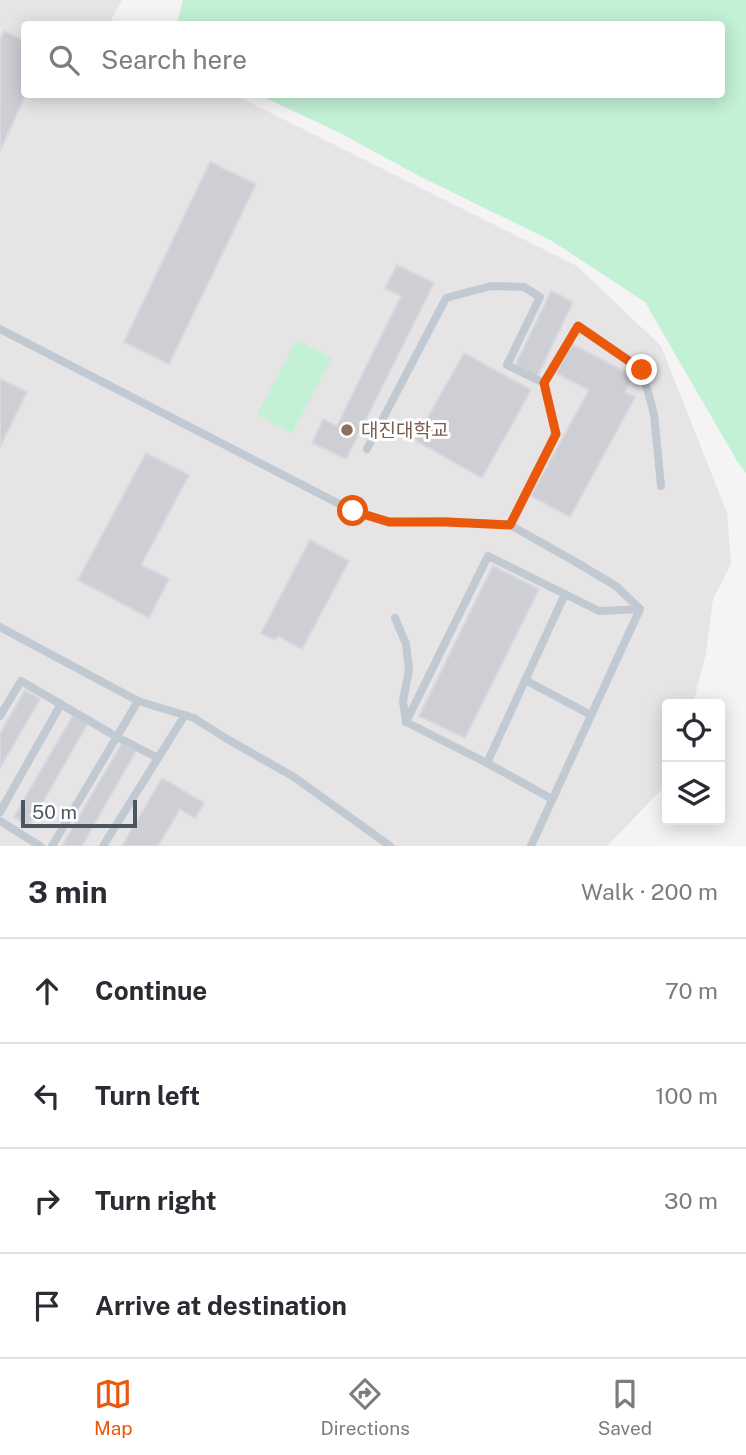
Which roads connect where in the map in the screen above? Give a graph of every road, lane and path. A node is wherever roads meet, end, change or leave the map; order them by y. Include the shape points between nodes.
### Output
1 (0, 330) edge
2 (544, 383) junction
3 (367, 449) dead end
4 (661, 486) dead end
5 (510, 525) junction
6 (565, 594) junction
7 (640, 609) junction
8 (395, 618) dead end
9 (0, 627) edge
10 (525, 680) junction
11 (138, 701) junction
12 (61, 704) junction
13 (185, 715) junction
14 (591, 715) junction
15 (0, 716) edge
16 (407, 722) junction
17 (117, 737) junction
18 (158, 758) junction
19 (487, 763) junction
20 (552, 799) junction
21 (0, 812) edge
22 (0, 821) edge
23 (40, 846) edge
24 (52, 846) edge
25 (103, 846) edge
26 (390, 846) edge
27 (531, 846) edge

1 - 5 lane via 353,511 389,522
2 - 3 lane via 507,365 540,297 524,287 491,286 446,298
2 - 4 lane via 578,326 642,370 654,414
2 - 5 lane via 556,434
5 - 7 lane via 616,586
6 - 7 lane via 599,611
6 - 10 lane
6 - 16 lane via 488,556
7 - 14 lane
8 - 16 lane via 410,670 403,701
9 - 11 lane
10 - 14 lane
10 - 19 lane
11 - 13 lane
11 - 17 lane
12 - 15 lane via 21,681
12 - 17 lane
12 - 21 lane
13 - 18 lane
13 - 26 lane via 294,777
14 - 20 lane
16 - 19 lane
17 - 18 lane
17 - 24 lane
18 - 25 lane
19 - 20 lane
20 - 27 lane
22 - 23 lane

